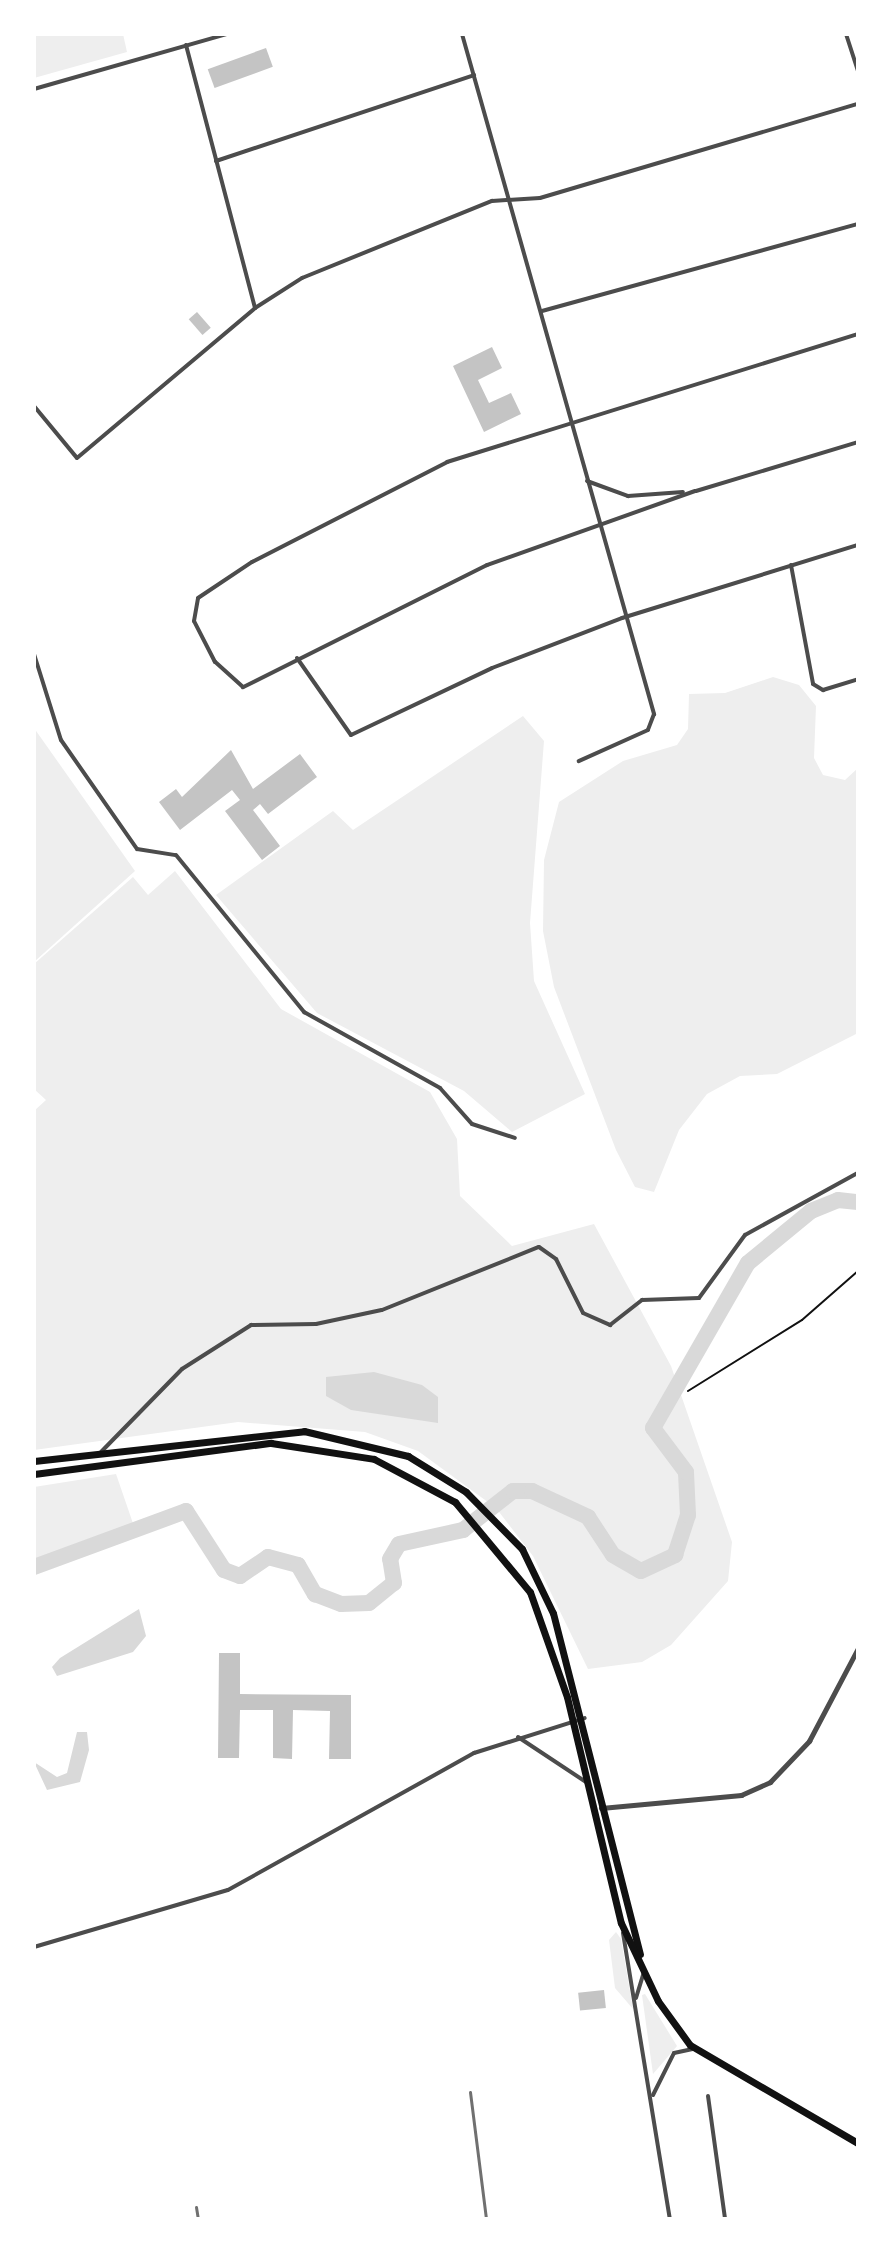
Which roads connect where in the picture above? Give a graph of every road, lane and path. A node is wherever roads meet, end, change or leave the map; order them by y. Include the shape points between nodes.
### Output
1 (227, 34) edge
2 (462, 34) edge
3 (846, 34) edge
4 (186, 45) junction
5 (858, 71) edge
6 (474, 75) junction
7 (34, 89) edge
8 (858, 104) edge
9 (216, 161) junction
10 (511, 198) junction
11 (858, 224) edge
12 (255, 308) junction
13 (542, 311) junction
14 (858, 334) edge
15 (34, 406) edge
16 (569, 419) junction
17 (858, 442) edge
18 (586, 480) junction
19 (695, 491) junction
20 (597, 521) junction
21 (858, 545) edge
22 (791, 565) junction
23 (622, 618) junction
24 (34, 654) edge
25 (297, 658) junction
26 (858, 679) edge
27 (579, 761) dead end
28 (515, 1138) dead end
29 (858, 1173) edge
30 (858, 1271) edge
31 (688, 1391) dead end
32 (101, 1452) junction
33 (34, 1461) edge
34 (34, 1474) edge
35 (858, 1648) edge
36 (585, 1718) junction
37 (574, 1722) junction
38 (518, 1737) junction
39 (591, 1786) junction
40 (606, 1806) junction
41 (596, 1809) junction
42 (621, 1923) junction
43 (34, 1947) edge
44 (644, 1972) junction
45 (635, 2000) junction
46 (697, 2049) junction
47 (708, 2096) dead end
48 (652, 2097) junction
49 (858, 2143) edge
50 (670, 2219) edge
51 (725, 2219) edge

1 - 4 street
2 - 6 street
3 - 5 street
4 - 7 street
4 - 9 street
6 - 9 street
6 - 10 street
8 - 10 street via 540,198
9 - 12 street
10 - 12 street via 302,278
10 - 13 street
11 - 13 street
12 - 15 street via 77,458
13 - 16 street
14 - 16 street
16 - 18 street
16 - 25 street via 447,462 343,511 198,598 194,621 233,685 243,687
17 - 19 street
18 - 19 street via 628,496
18 - 20 street
19 - 20 street
20 - 23 street
20 - 25 street via 487,565
21 - 22 street
22 - 23 street
22 - 26 street via 813,684 823,690
23 - 25 street via 492,668 351,735
23 - 27 street via 654,714 648,730
24 - 28 street via 61,740 137,849 176,855 304,1012 440,1088 472,1124
29 - 32 street via 745,1235 699,1298 642,1300 610,1325 583,1313 550,1251 519,1252 382,1310 316,1324 251,1325 182,1369
30 - 31 path via 802,1320
32 - 33 main road
32 - 36 main road via 242,1433 355,1439 408,1456 466,1492 505,1531 553,1613
34 - 37 main road via 245,1444 310,1446 398,1468 455,1502 530,1592
35 - 40 street via 809,1741 770,1782 741,1795
36 - 37 street
36 - 40 main road
37 - 38 street
37 - 39 main road
38 - 39 street
38 - 43 street via 474,1753 228,1890
39 - 41 main road
40 - 41 street
40 - 44 main road
41 - 42 main road
42 - 44 main road
42 - 45 street
44 - 45 street
44 - 46 main road via 672,2023
45 - 48 street
46 - 48 street via 674,2053
46 - 49 main road
47 - 51 street
48 - 50 street

